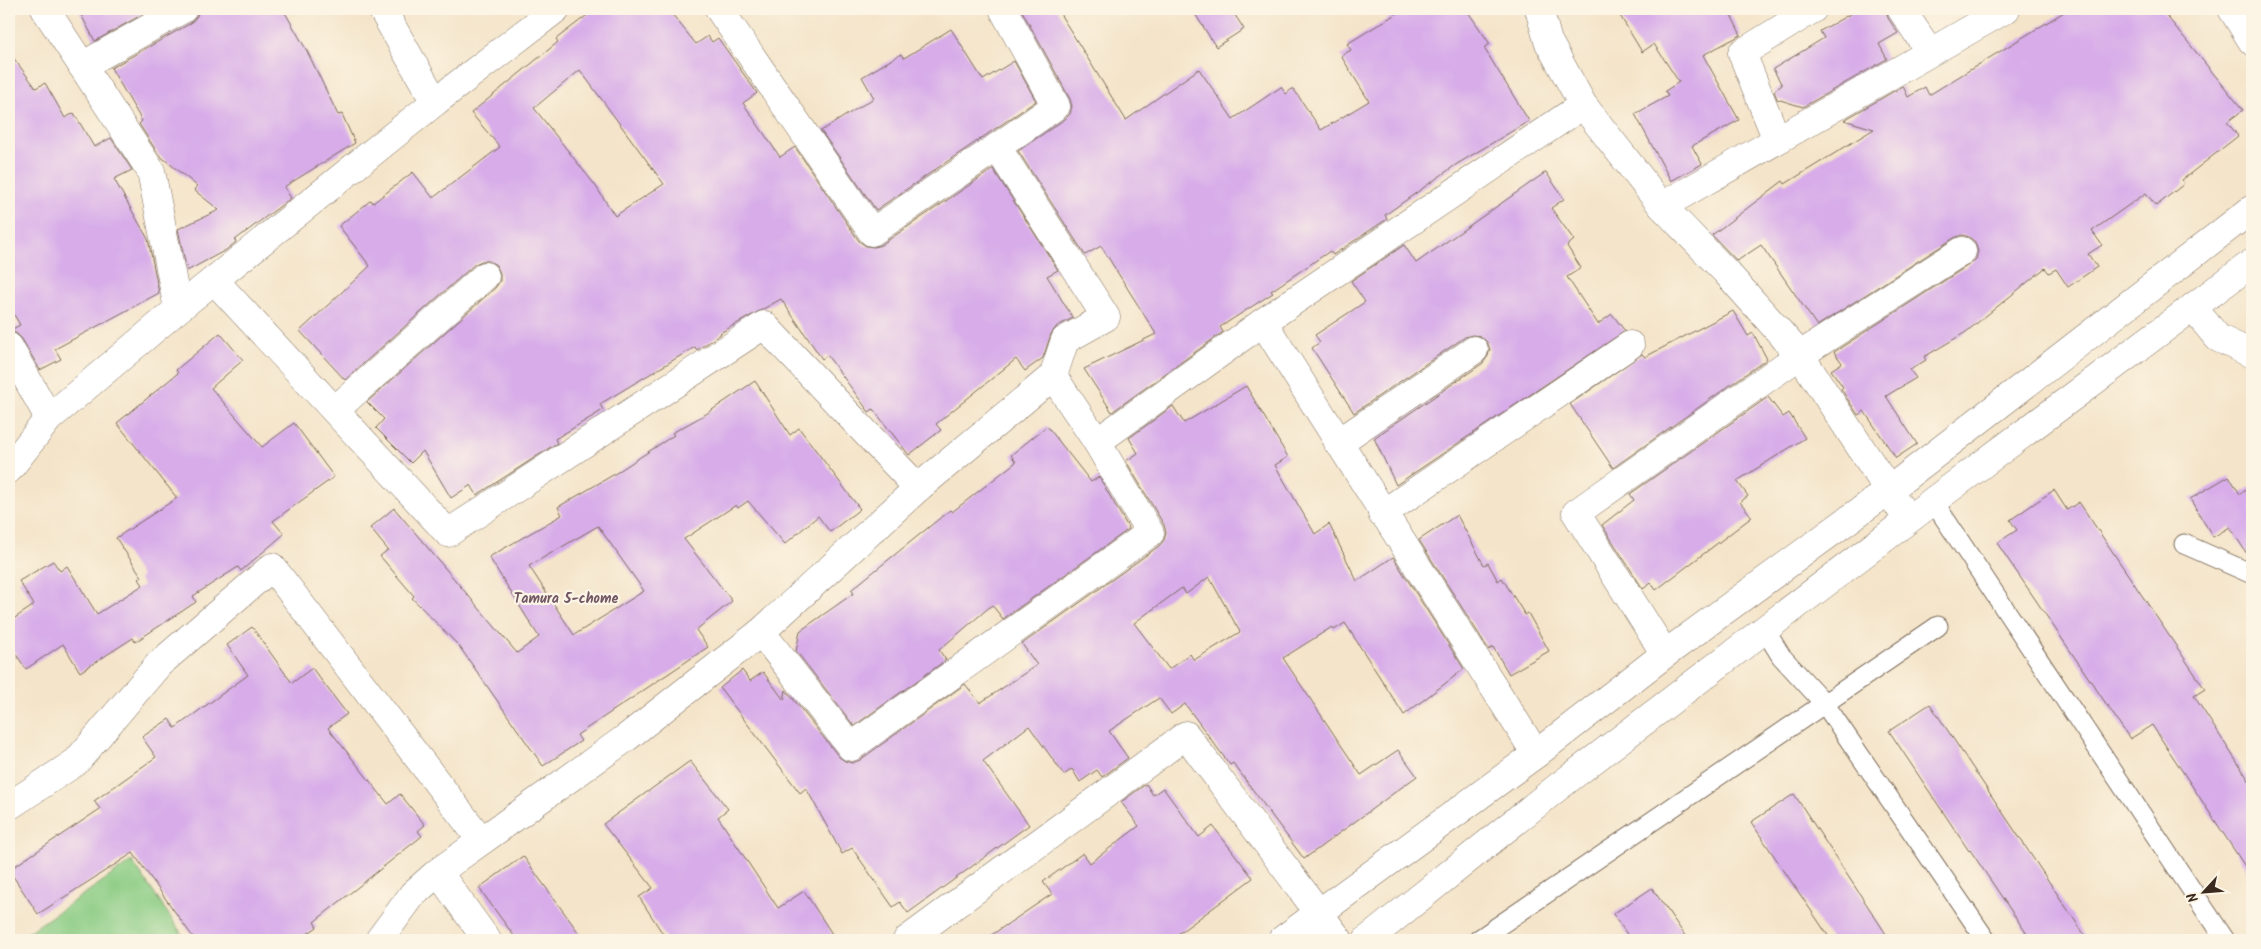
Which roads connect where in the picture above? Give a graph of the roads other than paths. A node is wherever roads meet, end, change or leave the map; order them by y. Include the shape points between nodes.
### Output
1 (45, 9) edge
2 (183, 9) edge
3 (382, 9) edge
4 (556, 9) edge
5 (719, 9) edge
6 (1003, 9) edge
7 (1539, 9) edge
8 (1813, 9) edge
9 (1902, 9) edge
10 (2006, 9) edge
11 (2232, 9) edge
12 (2252, 42) edge
13 (1930, 52) junction
14 (82, 66) junction
15 (435, 102) junction
16 (1583, 105) junction
17 (1777, 140) junction
18 (997, 147) junction
19 (1662, 206) junction
20 (2252, 209) edge
21 (1962, 251) dead end
22 (2252, 263) edge
23 (485, 276) dead end
24 (214, 280) junction
25 (2193, 308) junction
26 (178, 309) junction
27 (1263, 322) junction
28 (1630, 345) dead end
29 (9, 347) edge
30 (1474, 350) dead end
31 (1800, 354) junction
32 (2252, 354) edge
33 (1053, 376) junction
34 (335, 410) junction
35 (49, 418) junction
36 (1097, 442) junction
37 (1338, 443) junction
38 (9, 469) edge
39 (918, 488) junction
40 (1889, 490) junction
41 (1933, 501) junction
42 (1382, 514) junction
43 (1908, 520) junction
44 (2184, 544) dead end
45 (2252, 574) edge
46 (1938, 626) dead end
47 (1765, 630) junction
48 (761, 632) junction
49 (1665, 654) junction
50 (1824, 702) junction
51 (1536, 754) junction
52 (9, 806) edge
53 (481, 840) junction
54 (438, 872) junction
55 (1319, 913) junction
56 (1379, 936) edge
57 (379, 940) edge
58 (487, 940) edge
59 (907, 940) edge
60 (1282, 940) edge
61 (1339, 940) edge
62 (1478, 940) edge
63 (1986, 940) edge
64 (2225, 940) edge

1 - 14 street
2 - 14 street
3 - 15 street
4 - 15 street
5 - 18 street via 872,232
6 - 18 street via 1056,106
7 - 16 street via 1548,41
8 - 17 street via 1742,53
9 - 13 street
10 - 13 street
11 - 12 street
13 - 17 street
14 - 26 street via 151,171
15 - 24 street
16 - 19 street
16 - 27 street
17 - 19 street
18 - 33 street via 1106,317 1065,340
19 - 31 street
20 - 40 street
21 - 31 street
22 - 25 street
23 - 34 street
24 - 26 street
24 - 34 street
25 - 32 street via 2218,338
25 - 41 street
26 - 35 street
27 - 36 street
27 - 37 street
28 - 42 street
29 - 35 street
30 - 37 street
31 - 40 street
31 - 49 street via 1576,512
33 - 36 street
33 - 39 street
34 - 39 street via 448,533 764,325
35 - 38 street
36 - 48 street via 1150,533 851,747
37 - 42 street
39 - 48 street
40 - 43 street
40 - 49 street
41 - 43 street
41 - 64 lane
42 - 51 street
43 - 47 street
44 - 45 lane
46 - 50 lane
47 - 50 lane via 1780,656
47 - 56 street via 1558,787
48 - 53 street via 626,738
49 - 51 street
50 - 62 lane
50 - 63 lane
51 - 55 street
52 - 53 street via 76,762 159,664 272,567
53 - 54 street
54 - 57 street via 413,894
54 - 58 street
55 - 59 street via 1186,735
55 - 60 street
55 - 61 street

